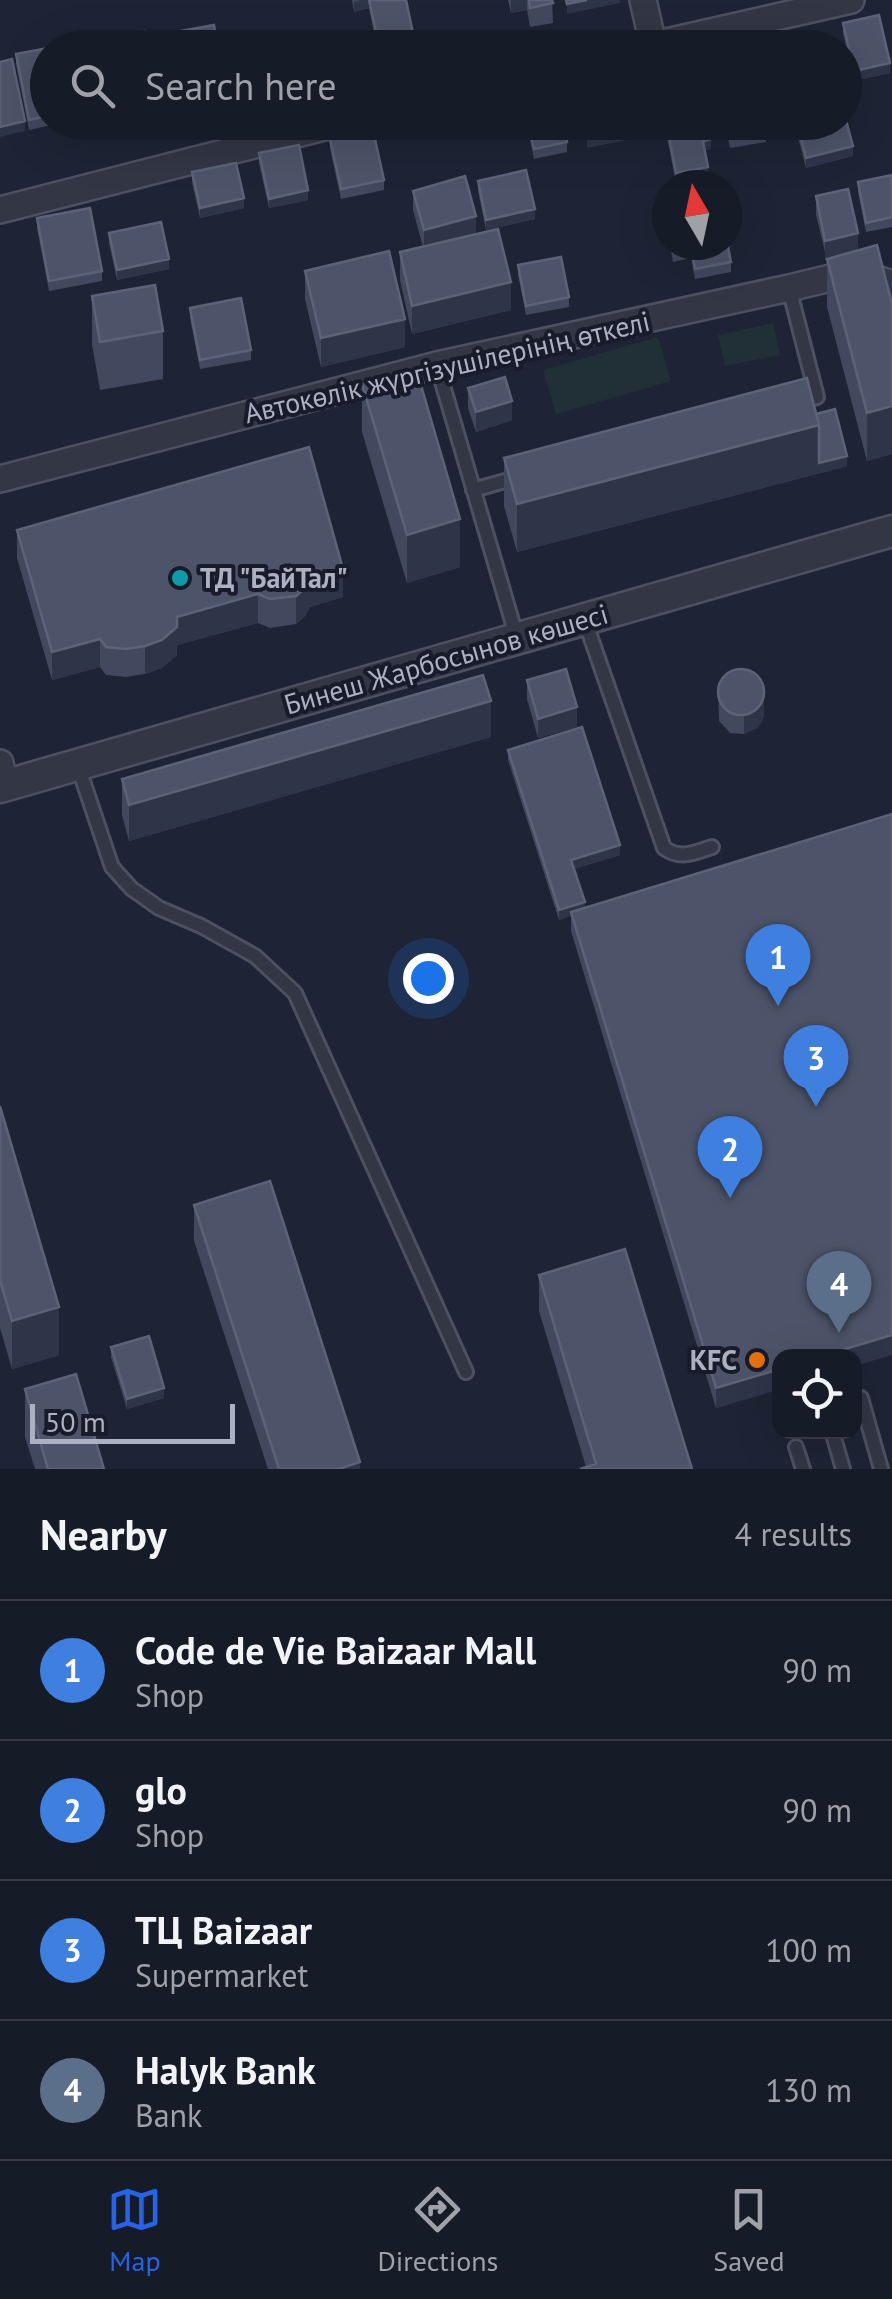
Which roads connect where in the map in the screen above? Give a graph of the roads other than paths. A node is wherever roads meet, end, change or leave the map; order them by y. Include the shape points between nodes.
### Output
1 (643, 0) edge
2 (851, 0) edge
3 (645, 30) edge
4 (717, 30) edge
5 (274, 140) edge
6 (0, 210) edge
7 (892, 287) edge
8 (789, 288) junction
9 (437, 365) junction
10 (779, 408) edge
11 (530, 474) edge
12 (0, 479) edge
13 (473, 490) junction
14 (892, 531) edge
15 (584, 619) junction
16 (517, 638) junction
17 (78, 766) junction
18 (2, 778) edge
19 (712, 847) dead end
20 (466, 1372) dead end
21 (862, 1401) edge
22 (834, 1439) edge
23 (796, 1447) dead end
24 (803, 1469) edge
25 (843, 1469) edge
26 (882, 1469) edge

1 - 3 street
2 - 4 street
5 - 6 street
7 - 8 street, Автокөлік жүргізушілерінің өткелі via 855,272
8 - 9 street, Автокөлік жүргізушілерінің өткелі
8 - 10 lane via 817,397
9 - 12 street, Автокөлік жүргізушілерінің өткелі
9 - 13 lane
11 - 13 lane
13 - 16 lane
14 - 15 street, Бинеш Жарбосынов көшесі
15 - 16 street, Бинеш Жарбосынов көшесі
15 - 19 lane via 664,848 686,856
16 - 17 street, Бинеш Жарбосынов көшесі
17 - 18 street, Бинеш Жарбосынов көшесі
17 - 20 lane via 112,866 132,889 255,956 296,993
21 - 26 lane
22 - 25 lane
23 - 24 lane

